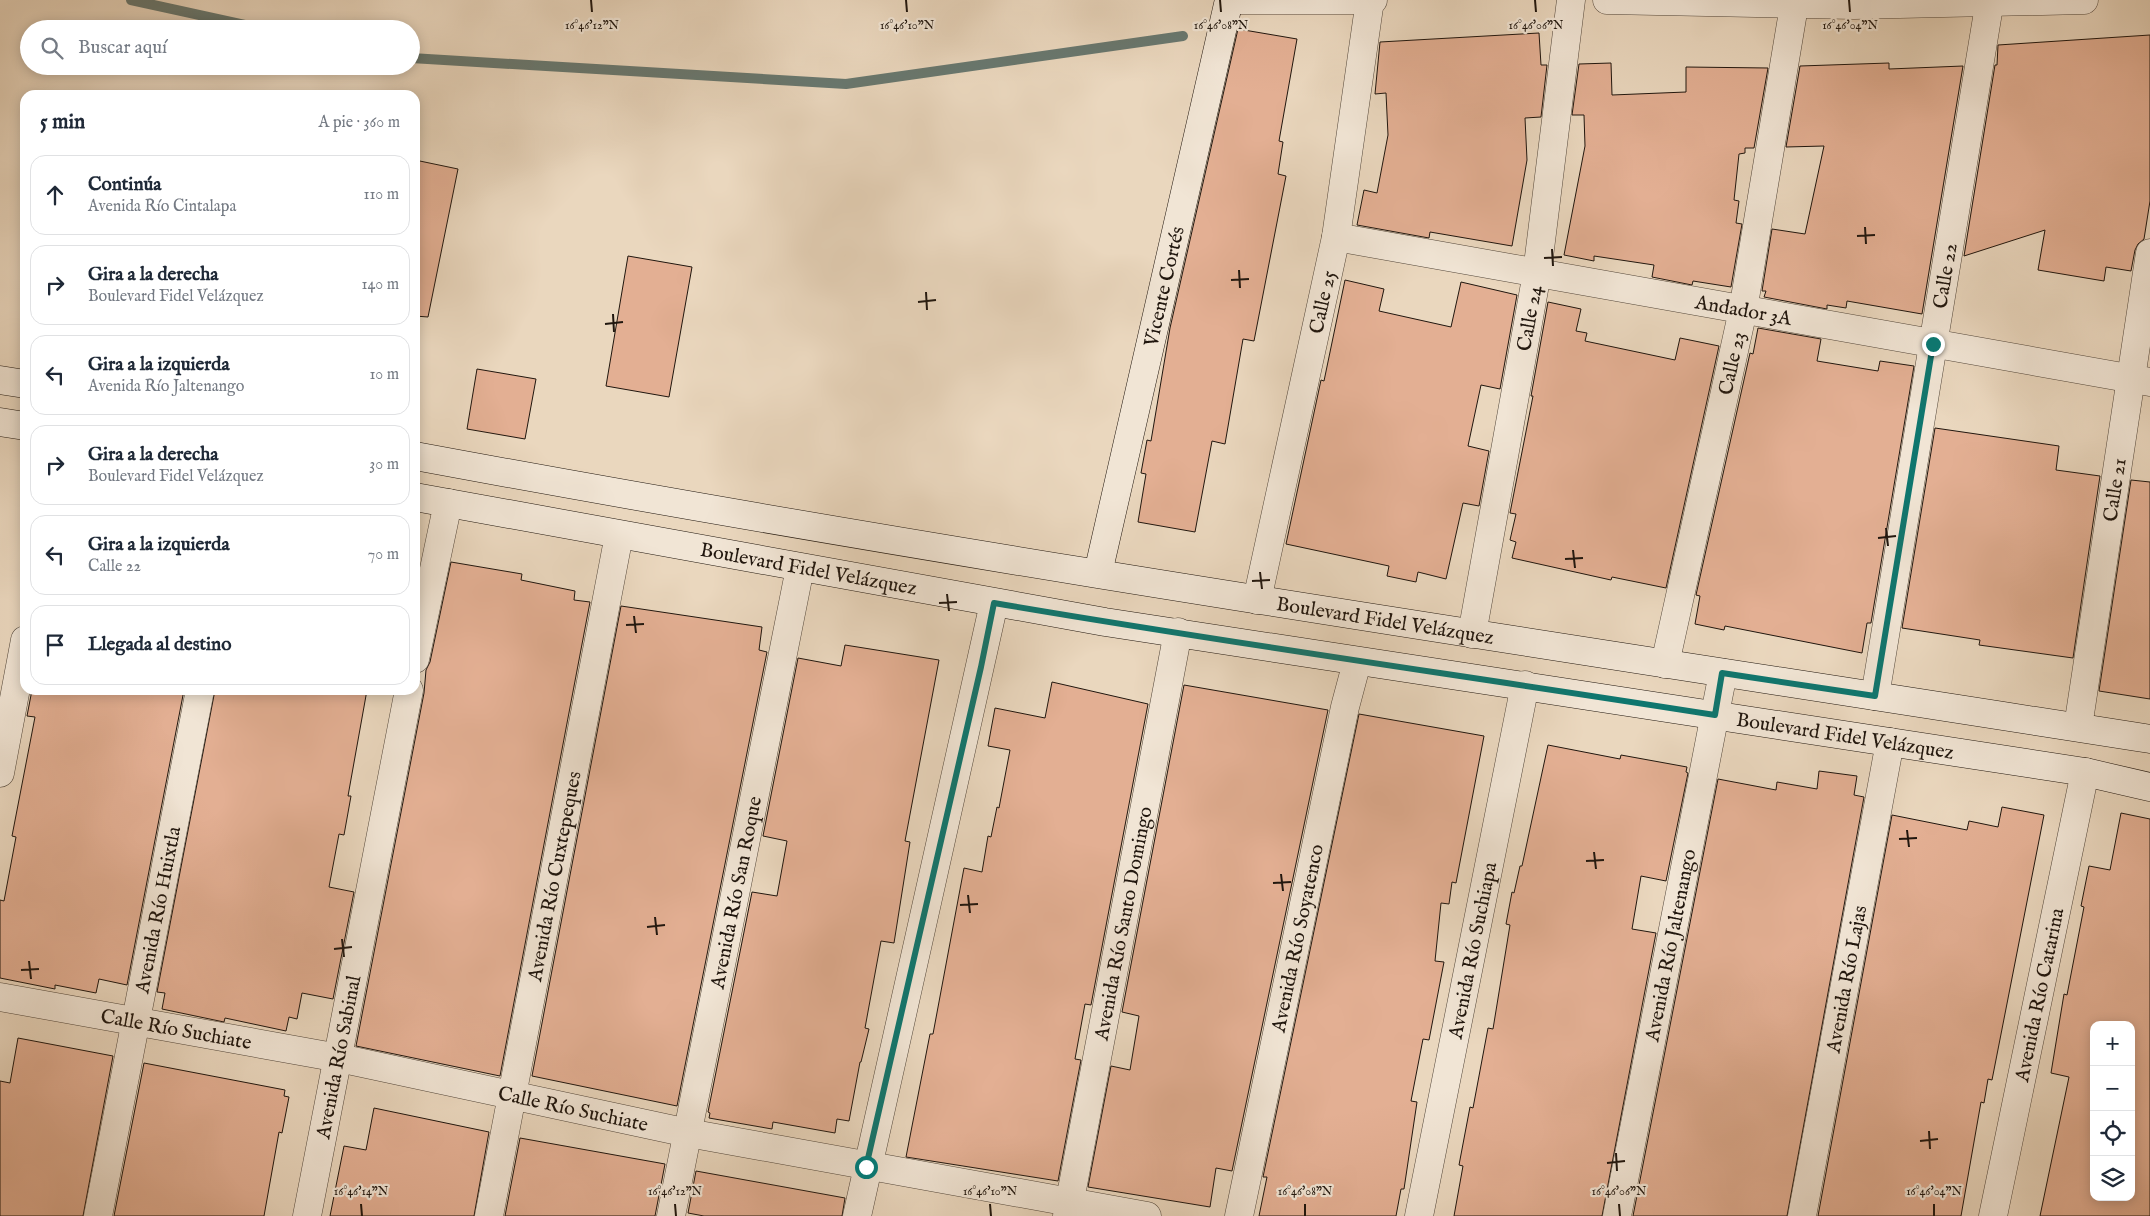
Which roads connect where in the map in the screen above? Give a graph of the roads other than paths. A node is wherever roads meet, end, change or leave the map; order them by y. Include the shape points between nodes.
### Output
1 (1229, 0) edge
2 (1371, 0) edge
3 (1571, 0) edge
4 (1607, 0) edge
5 (2084, 0) edge
6 (1990, 1) edge
7 (1795, 2) edge
8 (1336, 237) junction
9 (2150, 253) edge
10 (1537, 273) junction
11 (1743, 310) junction
12 (1933, 344) junction
13 (0, 380) edge
14 (2141, 381) edge
15 (20, 383) edge
16 (0, 422) edge
17 (20, 425) edge
18 (420, 457) edge
19 (420, 498) edge
20 (448, 503) junction
21 (618, 535) junction
22 (800, 568) junction
23 (1098, 573) junction
24 (1257, 600) junction
25 (994, 603) junction
26 (1178, 632) junction
27 (1472, 634) junction
28 (420, 635) edge
29 (1357, 662) junction
30 (1665, 664) junction
31 (20, 667) edge
32 (1722, 673) junction
33 (1525, 685) junction
34 (199, 695) edge
35 (408, 695) edge
36 (1875, 696) junction
37 (1715, 715) junction
38 (2078, 728) junction
39 (2150, 739) edge
40 (1890, 742) junction
41 (2085, 772) junction
42 (0, 773) edge
43 (2150, 787) edge
44 (0, 997) edge
45 (136, 1021) junction
46 (339, 1058) junction
47 (512, 1094) junction
48 (688, 1133) junction
49 (866, 1167) junction
50 (1069, 1209) edge
51 (98, 1216) edge
52 (307, 1216) edge
53 (489, 1216) edge
54 (671, 1216) edge
55 (857, 1216) edge
56 (1147, 1216) edge
57 (1239, 1216) edge
58 (1419, 1216) edge
59 (1617, 1216) edge
60 (1802, 1216) edge
61 (1993, 1216) edge

1 - 2 street
1 - 23 street, Vicente Cortés
2 - 8 street, Calle 25
3 - 10 street, Calle 24
4 - 7 street
5 - 6 street
6 - 7 street via 1854,5
6 - 12 street, Calle 22
7 - 11 street, Calle 23
8 - 10 street, Andador 3A
8 - 24 street, Calle 25
9 - 14 street, Calle 21
10 - 11 street, Andador 3A
10 - 27 street, Calle 24
11 - 12 street, Andador 3A
11 - 30 street, Calle 23
12 - 14 street, Andador 3A
12 - 36 street, Calle 22
13 - 15 street
14 - 38 street, Calle 21
16 - 17 street
18 - 23 street, Boulevard Fidel Velázquez
19 - 20 street, Boulevard Fidel Velázquez
20 - 21 street, Boulevard Fidel Velázquez
20 - 28 street
21 - 22 street, Boulevard Fidel Velázquez
21 - 47 street, Avenida Río Cuxtepeques
22 - 25 street, Boulevard Fidel Velázquez
22 - 48 street, Avenida Río San Roque
23 - 24 street, Boulevard Fidel Velázquez
24 - 27 street, Boulevard Fidel Velázquez
25 - 26 street, Boulevard Fidel Velázquez
25 - 49 street
26 - 29 street, Boulevard Fidel Velázquez
26 - 50 street, Avenida Río Santo Domingo
27 - 30 street, Boulevard Fidel Velázquez
29 - 33 street, Boulevard Fidel Velázquez
29 - 57 street, Avenida Río Soyatenco
30 - 32 street, Boulevard Fidel Velázquez
31 - 42 street
32 - 36 street, Boulevard Fidel Velázquez
32 - 37 street, Avenida Río Jaltenango
33 - 37 street, Boulevard Fidel Velázquez
33 - 58 street, Avenida Río Suchiapa
34 - 45 street, Avenida Río Huixtla
35 - 46 street, Avenida Río Sabinal
36 - 38 street, Boulevard Fidel Velázquez
37 - 40 street, Boulevard Fidel Velázquez
37 - 59 street, Avenida Río Jaltenango
38 - 39 street, Boulevard Fidel Velázquez
40 - 41 street, Boulevard Fidel Velázquez
40 - 60 street, Avenida Río Lajas
41 - 43 street, Boulevard Fidel Velázquez
41 - 61 street, Avenida Río Catarina
44 - 45 street, Calle Río Suchiate
45 - 46 street, Calle Río Suchiate
45 - 51 street, Avenida Río Huixtla
46 - 47 street, Calle Río Suchiate
46 - 52 street, Avenida Río Sabinal
47 - 48 street, Calle Río Suchiate
47 - 53 street, Avenida Río Cuxtepeques
48 - 49 street, Calle Río Suchiate
48 - 54 street, Avenida Río San Roque
49 - 50 street, Calle Río Suchiate
49 - 55 street
50 - 56 street, Calle Río Suchiate

